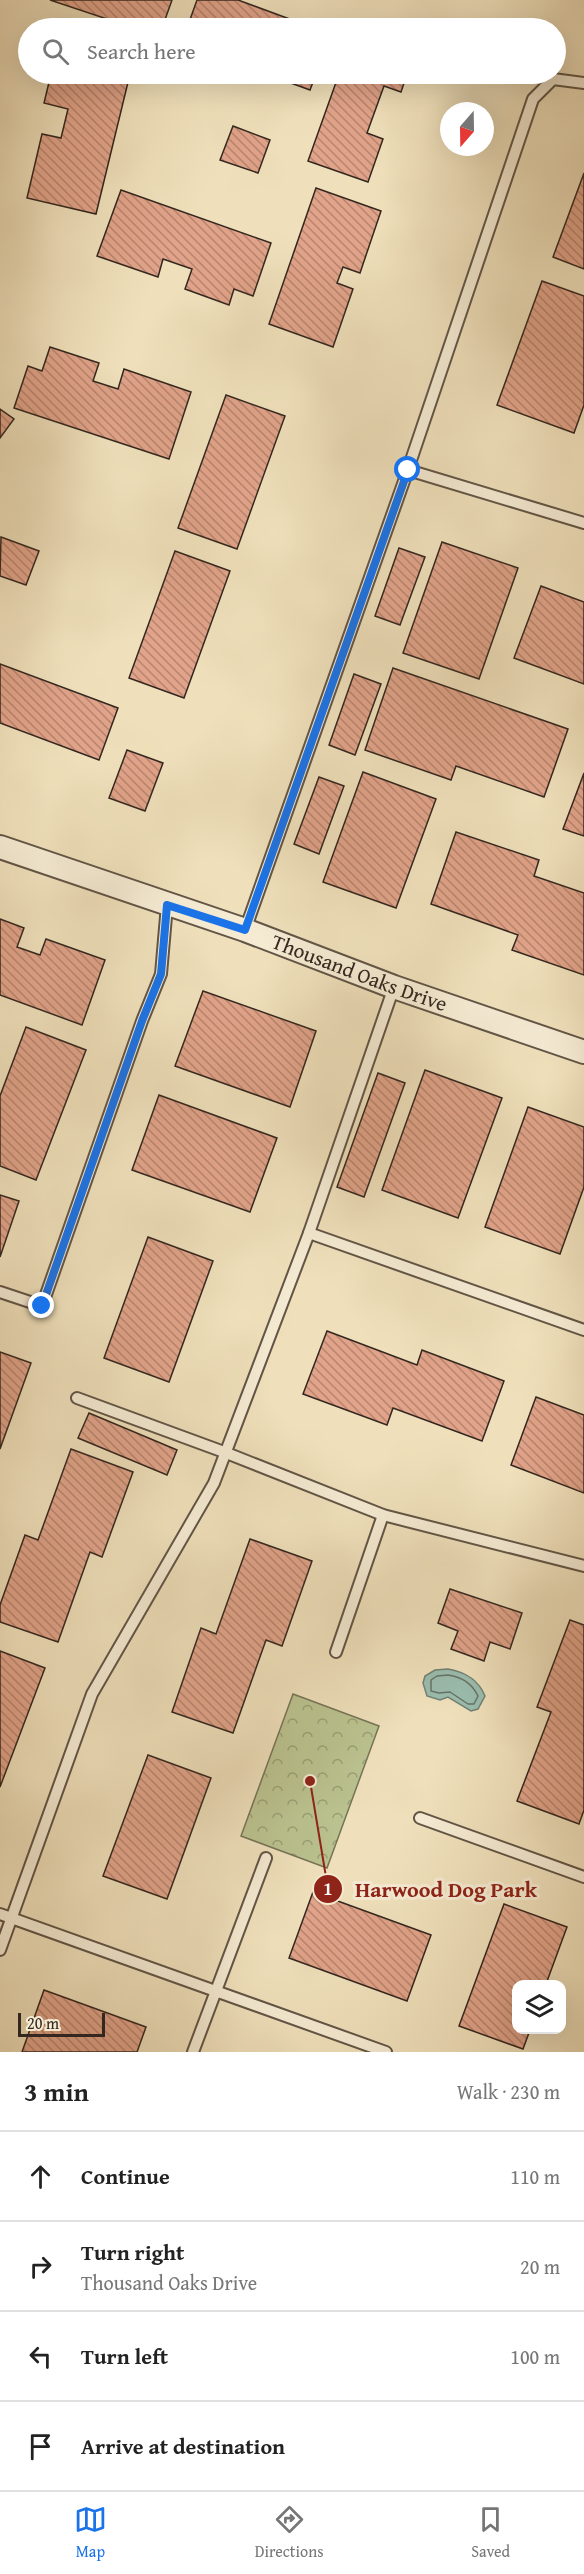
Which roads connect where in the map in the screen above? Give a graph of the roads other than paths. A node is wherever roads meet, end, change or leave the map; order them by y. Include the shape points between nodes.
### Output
1 (566, 80) edge
2 (584, 82) edge
3 (548, 84) edge
4 (408, 470) junction
5 (584, 523) edge
6 (0, 847) edge
7 (167, 905) junction
8 (245, 930) junction
9 (394, 987) junction
10 (584, 1053) edge
11 (309, 1233) junction
12 (0, 1292) edge
13 (584, 1330) edge
14 (77, 1398) dead end
15 (224, 1452) junction
16 (383, 1515) junction
17 (584, 1566) edge
18 (336, 1653) dead end
19 (420, 1818) dead end
20 (266, 1858) dead end
21 (584, 1877) edge
22 (0, 1914) edge
23 (12, 1918) junction
24 (0, 1950) edge
25 (216, 1991) junction
26 (193, 2052) edge
27 (386, 2052) edge

1 - 2 lane
3 - 4 lane via 532,99
4 - 5 lane
4 - 8 lane
6 - 7 street, Thousand Oaks Drive
7 - 8 street, Thousand Oaks Drive
7 - 12 lane via 161,974 42,1306
8 - 9 street, Thousand Oaks Drive
9 - 10 street, Thousand Oaks Drive
9 - 11 lane
11 - 13 lane
11 - 15 lane
14 - 15 lane
15 - 16 lane
15 - 23 lane via 214,1483 92,1694
16 - 17 lane
16 - 18 lane
19 - 21 lane
20 - 25 lane
22 - 23 lane
23 - 24 lane
23 - 25 lane
25 - 26 lane
25 - 27 lane

